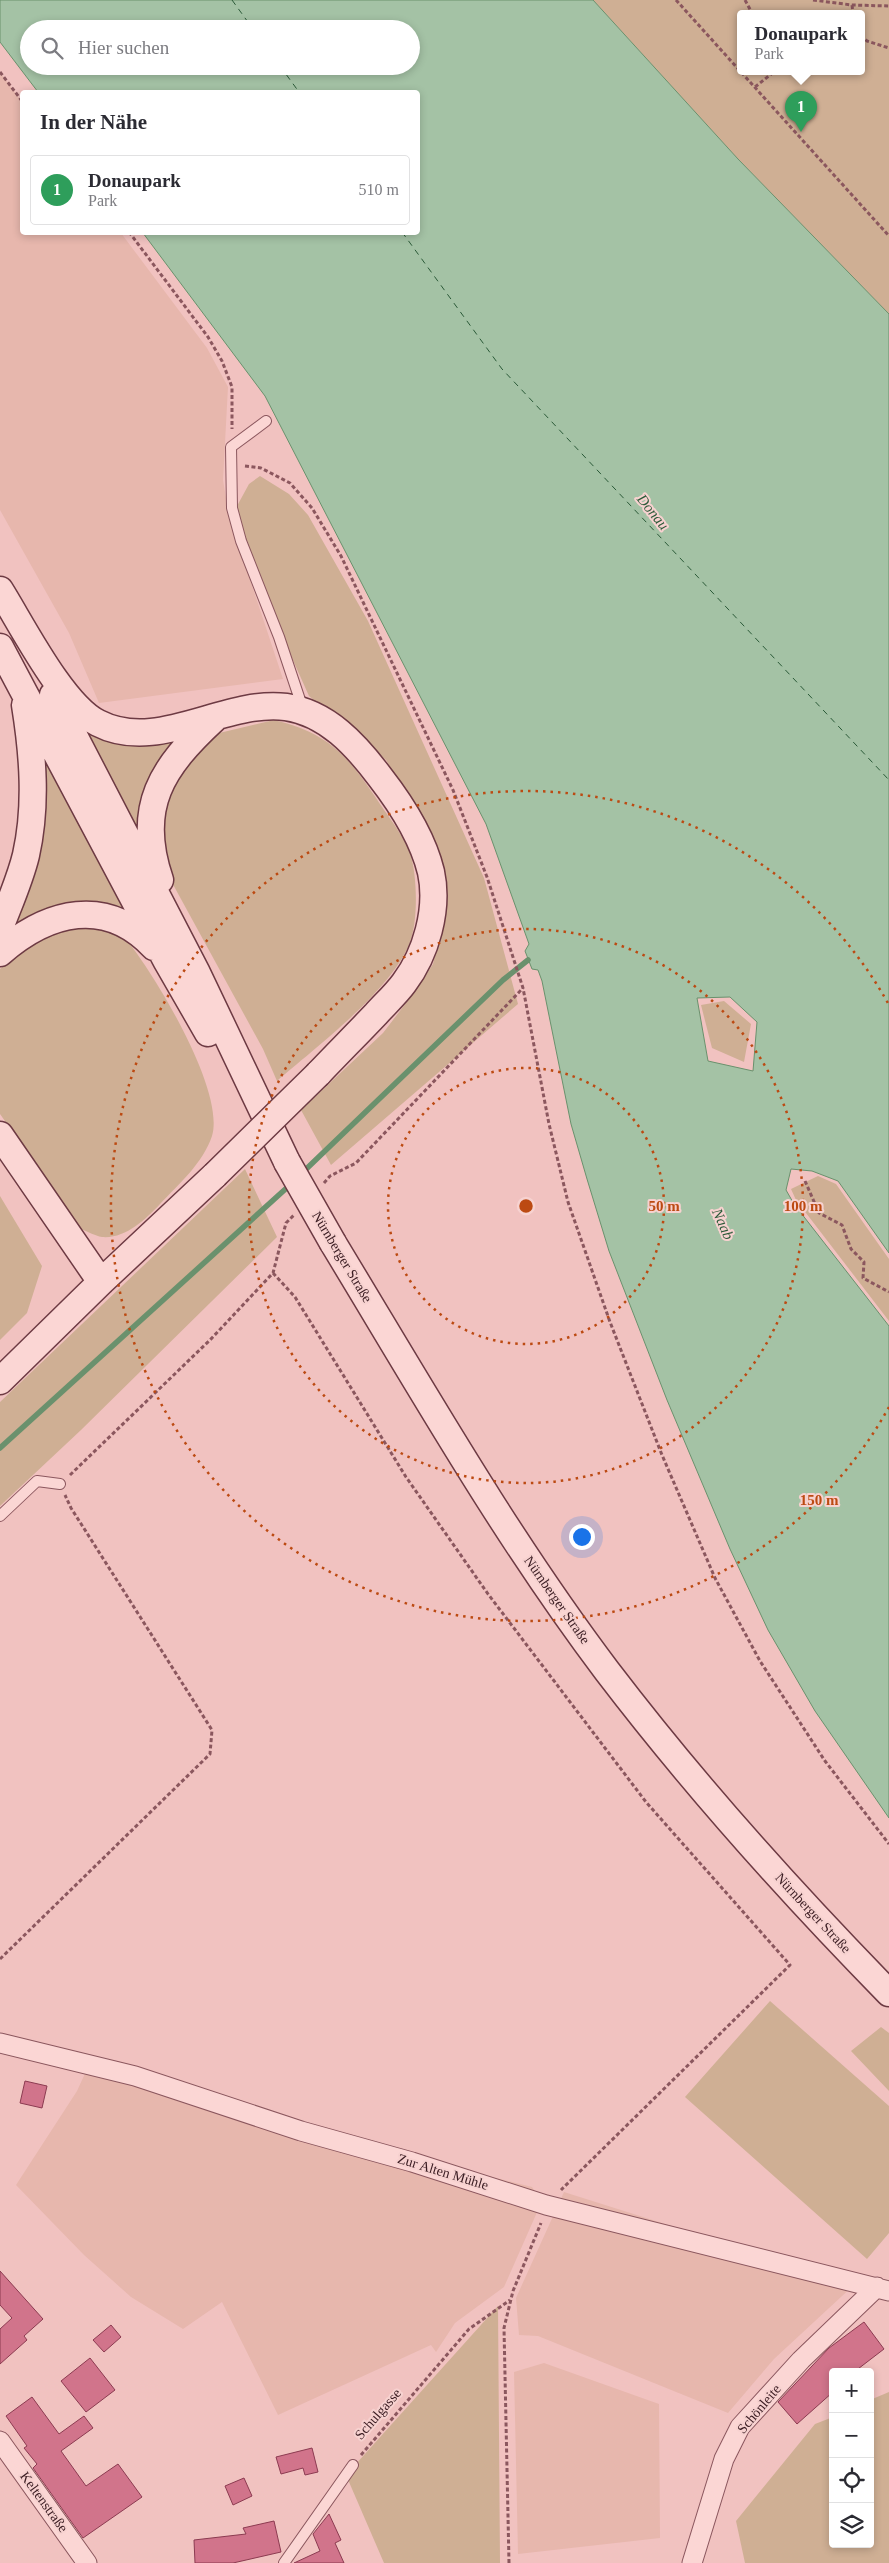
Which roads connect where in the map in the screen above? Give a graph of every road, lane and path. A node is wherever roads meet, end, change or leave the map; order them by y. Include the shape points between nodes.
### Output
1 (676, 0) edge
2 (812, 0) edge
3 (852, 5) junction
4 (889, 6) edge
5 (852, 10) edge
6 (865, 39) edge
7 (889, 48) edge
8 (737, 67) edge
9 (0, 72) edge
10 (744, 75) edge
11 (770, 75) edge
12 (755, 87) junction
13 (20, 98) edge
14 (131, 235) edge
15 (889, 236) edge
16 (266, 421) dead end
17 (231, 447) junction
18 (231, 464) junction
19 (0, 591) edge
20 (0, 647) edge
21 (21, 685) junction
22 (304, 710) junction
23 (214, 719) junction
24 (0, 928) edge
25 (0, 953) edge
26 (166, 960) junction
27 (197, 973) junction
28 (523, 988) junction
29 (0, 1135) edge
30 (287, 1162) junction
31 (805, 1181) dead end
32 (318, 1190) dead end
33 (299, 1210) dead end
34 (273, 1273) junction
35 (101, 1282) junction
36 (889, 1292) edge
37 (0, 1381) edge
38 (60, 1484) junction
39 (0, 1516) edge
40 (889, 1844) edge
41 (0, 1959) edge
42 (889, 1993) edge
43 (0, 2043) edge
44 (546, 2204) junction
45 (883, 2289) edge
46 (511, 2299) junction
47 (0, 2441) edge
48 (353, 2465) joint
49 (87, 2563) edge
50 (284, 2563) edge
51 (509, 2563) edge
52 (692, 2563) edge

1 - 8 path
2 - 3 path
3 - 4 path
3 - 5 path
6 - 7 path
9 - 13 path
10 - 12 path
11 - 12 path
12 - 15 path
14 - 17 path via 222,360 232,387
16 - 17 lane
17 - 18 lane
18 - 22 lane via 232,508 241,541
18 - 28 path via 261,468 290,483 312,508 336,548 454,790
19 - 23 main road via 63,691 80,712 98,723 115,730 134,732
19 - 27 main road
20 - 21 main road
21 - 24 main road via 32,770 30,837 19,880
21 - 26 main road
22 - 23 main road via 258,707 237,710
22 - 35 main road, bridge via 334,727 360,750 388,787 421,844 431,873 433,908 426,941 404,984 318,1074
23 - 27 main road via 188,742 160,780 150,828 155,867
25 - 26 main road via 42,925 63,916 89,914 109,917 128,925 144,936
26 - 30 main road
27 - 30 main road
28 - 32 path via 356,1163 330,1176
28 - 40 path via 549,1124 568,1202 662,1455 715,1578 760,1661 825,1761
29 - 35 main road
30 - 42 main road, Nürnberger Straße, bridge via 464,1460 525,1555 607,1670 683,1766 791,1891
31 - 36 path via 819,1213 842,1225 851,1250 864,1262 863,1278
33 - 34 path via 286,1223
34 - 38 path via 210,1340
34 - 44 path via 295,1297 406,1477 488,1594 646,1802 790,1965
35 - 37 main road
38 - 39 lane via 37,1481
38 - 41 path via 71,1508 212,1730 210,1754
43 - 44 street, Zur Alten Mühle via 135,2076 301,2131
44 - 45 street, Zur Alten Mühle
44 - 46 path via 539,2233
45 - 52 street, Schönleite via 795,2367 740,2427 724,2460
46 - 48 path, Schulgasse via 469,2329
46 - 51 path via 504,2328
47 - 49 street, Keltenstraße
48 - 50 lane

